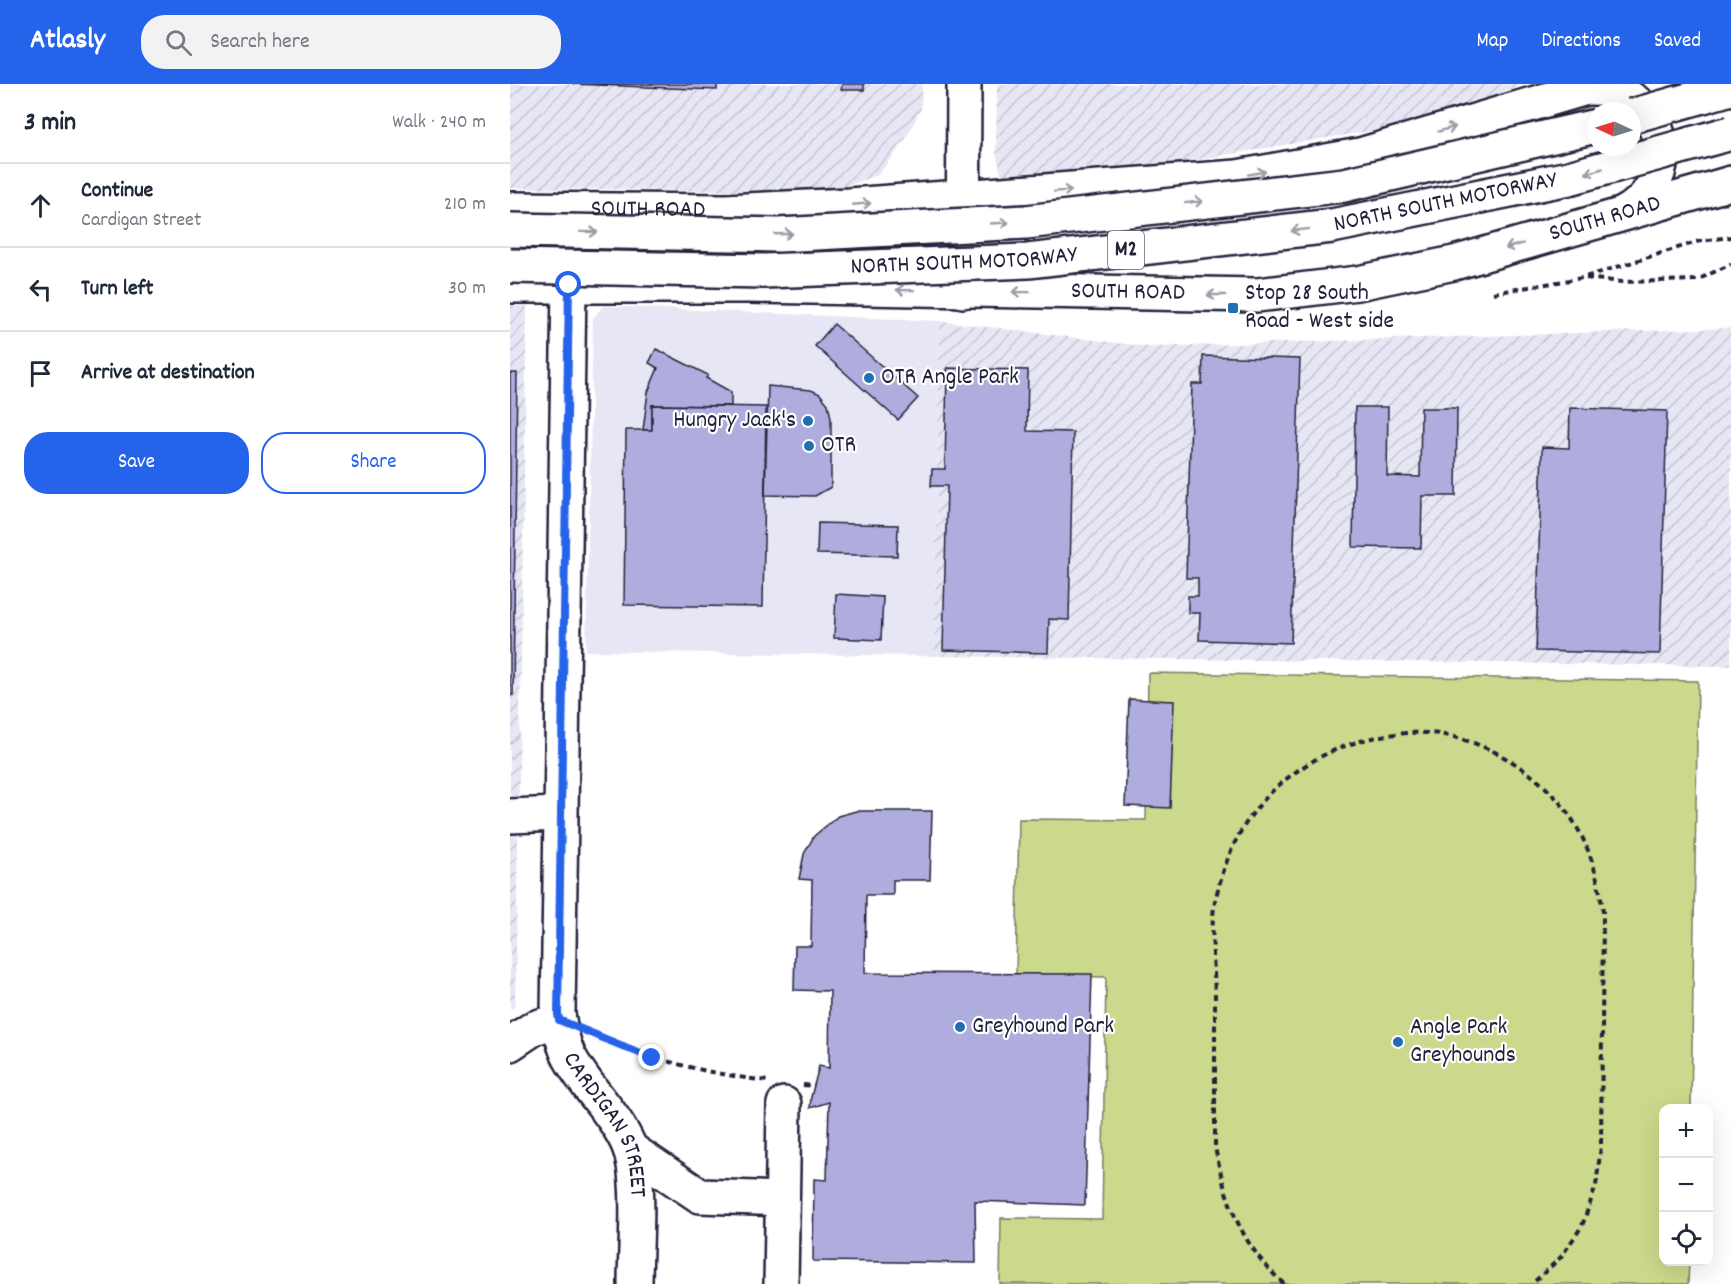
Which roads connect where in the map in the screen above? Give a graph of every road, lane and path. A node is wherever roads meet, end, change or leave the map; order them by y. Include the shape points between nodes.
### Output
1 (964, 84) edge
2 (1594, 86) edge
3 (1731, 88) edge
4 (1641, 113) edge
5 (1587, 128) edge
6 (1731, 132) edge
7 (1731, 183) edge
8 (963, 195) junction
9 (510, 209) edge
10 (1618, 217) junction
11 (510, 223) edge
12 (510, 230) edge
13 (1731, 237) edge
14 (1731, 264) edge
15 (510, 266) edge
16 (1582, 278) junction
17 (569, 285) junction
18 (510, 286) edge
19 (963, 291) junction
20 (1493, 293) dead end
21 (559, 814) junction
22 (510, 816) edge
23 (559, 1020) junction
24 (510, 1044) edge
25 (814, 1086) dead end
26 (784, 1090) junction
27 (630, 1149) junction
28 (782, 1199) junction
29 (635, 1284) edge
30 (781, 1284) edge
31 (1284, 1284) edge
32 (1532, 1284) edge

1 - 8 main road
8 -> 2 main road, SOUTH ROAD via 1237,177 1360,155
2 - 10 main road via 1626,95 1644,108 1656,127 1662,148 1661,170 1652,191 1637,207
3 - 4 main road, bridge
12 -> 5 main road, NORTH SOUTH MOTORWAY / M2, bridge via 778,235 1026,222 1344,185
6 -> 15 main road, NORTH SOUTH MOTORWAY / M2, bridge via 1569,178 1332,226 1052,259 764,271
7 - 10 main road, SOUTH ROAD
9 -> 8 main road, SOUTH ROAD via 726,211
8 - 19 main road
10 -> 19 main road, SOUTH ROAD via 1454,263 1358,283 1257,295
11 - 17 main road, CARDIGAN STREET via 527,226 565,258
13 - 16 path via 1700,241
14 - 16 path via 1697,280 1622,282
16 - 20 path
17 - 18 main road, SOUTH ROAD
19 -> 17 main road, SOUTH ROAD
17 - 21 main road, CARDIGAN STREET
21 - 22 main road
21 - 23 main road, CARDIGAN STREET
23 - 24 main road via 534,1028
23 - 26 path via 670,1064
23 - 27 main road, CARDIGAN STREET via 567,1053 617,1123
25 - 26 path
26 - 28 main road
27 - 28 main road via 700,1196
27 - 29 main road, CARDIGAN STREET via 636,1209
28 - 30 main road
31 - 32 path via 1268,1270 1234,1219 1218,1159 1214,907 1241,832 1251,814 1283,781 1322,754 1371,738 1429,733 1469,741 1505,758 1536,781 1561,804 1584,840 1598,877 1603,912 1601,1146 1596,1186 1582,1226 1561,1257

